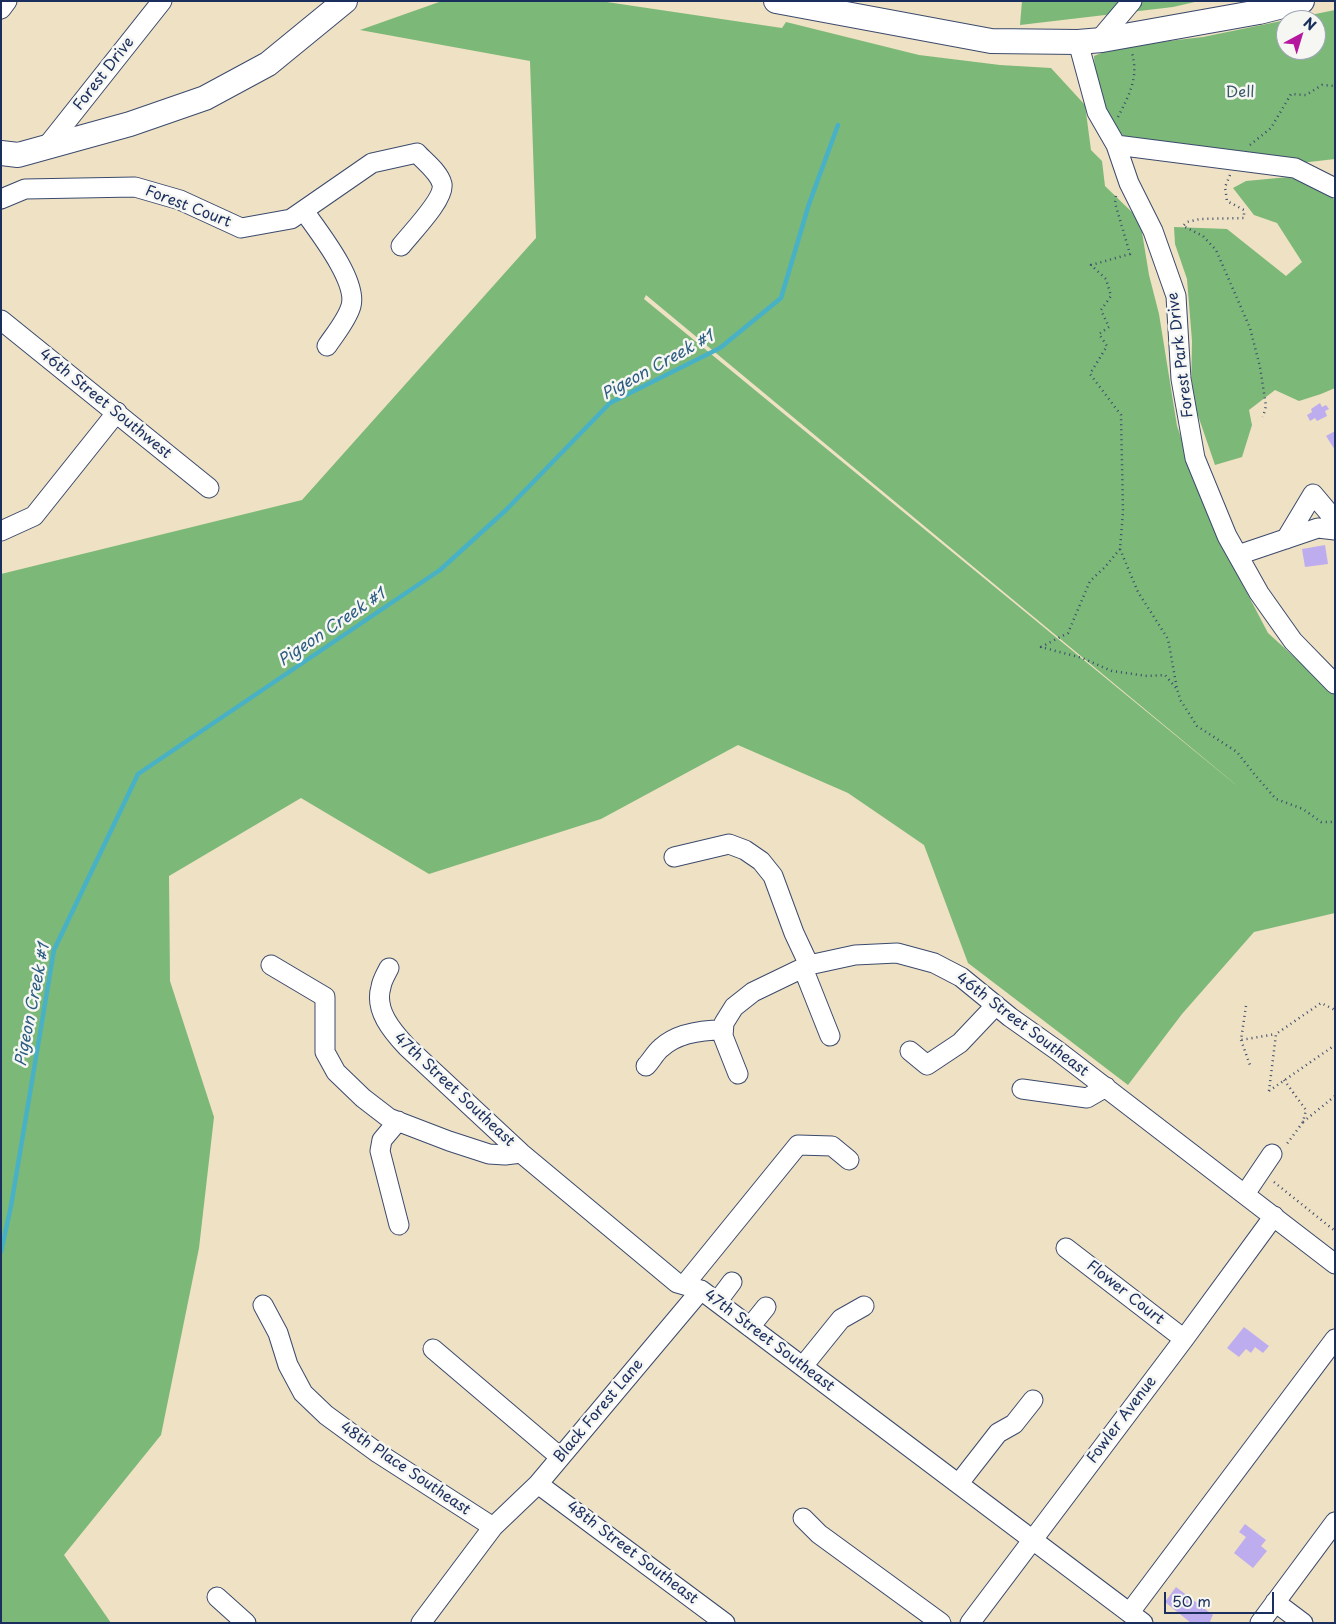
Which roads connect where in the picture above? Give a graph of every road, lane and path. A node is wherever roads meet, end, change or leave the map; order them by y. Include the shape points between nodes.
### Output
1 (7, 1) edge
2 (162, 1) edge
3 (345, 1) edge
4 (776, 1) edge
5 (1132, 1) edge
6 (1302, 1) edge
7 (1, 9) edge
8 (1125, 36) junction
9 (1088, 41) junction
10 (1335, 86) edge
11 (1113, 140) junction
12 (47, 146) junction
13 (1, 153) edge
14 (1237, 161) junction
15 (1296, 168) junction
16 (1335, 172) edge
17 (1129, 183) junction
18 (1335, 188) edge
19 (1, 199) edge
20 (304, 210) junction
21 (402, 246) dead end
22 (1, 320) edge
23 (327, 346) dead end
24 (117, 412) junction
25 (1263, 417) dead end
26 (209, 488) dead end
27 (1335, 520) edge
28 (1335, 530) edge
29 (1, 531) edge
30 (1286, 539) junction
31 (1120, 549) junction
32 (1238, 555) junction
33 (1335, 684) edge
34 (1177, 689) junction
35 (1335, 822) edge
36 (674, 857) dead end
37 (271, 965) dead end
38 (806, 966) junction
39 (389, 968) dead end
40 (996, 1005) junction
41 (1246, 1006) dead end
42 (1335, 1010) edge
43 (724, 1030) junction
44 (1276, 1034) junction
45 (830, 1036) dead end
46 (1241, 1040) junction
47 (1335, 1045) edge
48 (910, 1051) dead end
49 (1250, 1065) dead end
50 (646, 1066) dead end
51 (738, 1074) dead end
52 (1284, 1080) junction
53 (1106, 1087) junction
54 (1022, 1089) dead end
55 (1335, 1096) edge
56 (398, 1122) junction
57 (1303, 1122) junction
58 (521, 1153) junction
59 (1277, 1153) joint
60 (849, 1160) dead end
61 (1271, 1180) dead end
62 (1245, 1194) junction
63 (1274, 1216) junction
64 (399, 1225) dead end
65 (1335, 1231) edge
66 (1066, 1248) dead end
67 (1335, 1264) edge
68 (732, 1282) dead end
69 (693, 1287) junction
70 (717, 1302) junction
71 (263, 1305) dead end
72 (864, 1306) dead end
73 (766, 1307) dead end
74 (750, 1327) junction
75 (1184, 1339) junction
76 (1335, 1339) edge
77 (433, 1349) dead end
78 (803, 1366) junction
79 (1033, 1400) dead end
80 (560, 1457) junction
81 (959, 1483) junction
82 (538, 1484) junction
83 (803, 1518) dead end
84 (1335, 1522) edge
85 (493, 1527) junction
86 (1032, 1538) junction
87 (217, 1597) dead end
88 (1275, 1602) junction
89 (1128, 1617) edge
90 (246, 1623) edge
91 (421, 1623) edge
92 (725, 1623) edge
93 (941, 1623) edge
94 (970, 1623) edge
95 (1260, 1623) edge
96 (1303, 1623) edge

1 - 7 street
2 - 12 street, Forest Drive
3 - 12 main road via 268,64 205,98 130,124
4 - 9 main road via 991,41
5 - 9 street
6 - 8 main road
8 - 9 main road
8 - 11 path via 1133,55 1135,79
9 - 11 street, Forest Park Drive via 1097,112
10 - 14 path via 1322,85 1306,95 1292,94 1271,128 1247,147
11 - 14 street
11 - 17 street, Forest Park Drive
12 - 13 main road via 18,155
14 - 15 street
14 - 25 path via 1224,187 1227,201 1244,210 1244,218 1200,220 1186,222 1183,226 1202,236 1216,250 1250,328 1266,406
15 - 16 street
15 - 18 street
17 - 31 path via 1117,193 1115,202 1130,254 1091,266 1106,278 1111,296 1101,310 1109,327 1099,334 1107,346 1090,374 1121,415 1123,512
17 - 32 street, Forest Park Drive via 1153,231 1176,296 1180,379 1195,458
19 - 20 street, Forest Court via 25,188 135,187 180,200 241,228 291,219
20 - 21 street, Forest Court via 372,163 417,153 436,173 442,183 442,191 438,201
20 - 23 street via 347,277 352,293 346,318
22 - 24 street, 46th Street Southwest
24 - 26 street, 46th Street Southwest
24 - 29 street via 34,516
27 - 30 street via 1313,494
28 - 30 street via 1318,528
30 - 32 street
31 - 34 path via 1138,592 1168,639
31 - 34 path via 1090,581 1068,633 1041,647 1082,658 1112,671 1165,675
32 - 33 street, Forest Park Drive via 1293,641
34 - 35 path via 1181,702 1197,726 1238,752 1276,799 1303,809 1321,822
36 - 38 street via 729,844 761,861 773,876
37 - 56 street via 325,997 325,1052 336,1072 363,1098
38 - 40 street, 46th Street Southeast via 855,955 897,953 934,963 961,977
38 - 43 street, 46th Street Southeast via 753,992 734,1007 724,1023
38 - 45 street
39 - 58 street, 47th Street Southeast via 380,987 379,1001 392,1030
40 - 48 street via 960,1042 927,1065
40 - 53 street, 46th Street Southeast
41 - 46 path
42 - 44 path via 1321,1003
43 - 50 street via 706,1030 680,1037 661,1048
43 - 51 street via 723,1036
44 - 46 path
44 - 52 path via 1269,1091
46 - 49 path
47 - 52 path
52 - 57 path via 1306,1110
53 - 54 street via 1087,1098
53 - 62 street, 46th Street Southeast
55 - 57 path
56 - 58 street via 489,1154
56 - 64 street via 382,1140 380,1151
57 - 59 path
58 - 69 street, 47th Street Southeast via 677,1283
59 - 62 street
60 - 69 street, Black Forest Lane via 832,1146 798,1145
61 - 65 path
62 - 63 street, 46th Street Southeast
63 - 67 street, 46th Street Southeast
63 - 75 street, Fowler Avenue
66 - 75 street, Flower Court
68 - 70 street
69 - 70 street, 47th Street Southeast
69 - 80 street, Black Forest Lane
70 - 74 street, 47th Street Southeast
71 - 85 street, 48th Place Southeast via 303,1393 326,1415 378,1453
72 - 78 street via 841,1319
73 - 74 street
74 - 78 street, 47th Street Southeast
75 - 86 street, Fowler Avenue
76 - 89 street
77 - 80 street
78 - 81 street, 47th Street Southeast
79 - 81 street via 1014,1424 998,1433
80 - 82 street, Black Forest Lane
81 - 86 street, 47th Street Southeast
82 - 85 street, Black Forest Lane
82 - 92 street, 48th Street Southeast
83 - 93 street via 819,1534
84 - 88 street
85 - 91 street
86 - 89 street, 47th Street Southeast
86 - 94 street, Fowler Avenue
87 - 90 street
88 - 95 street
88 - 96 street

